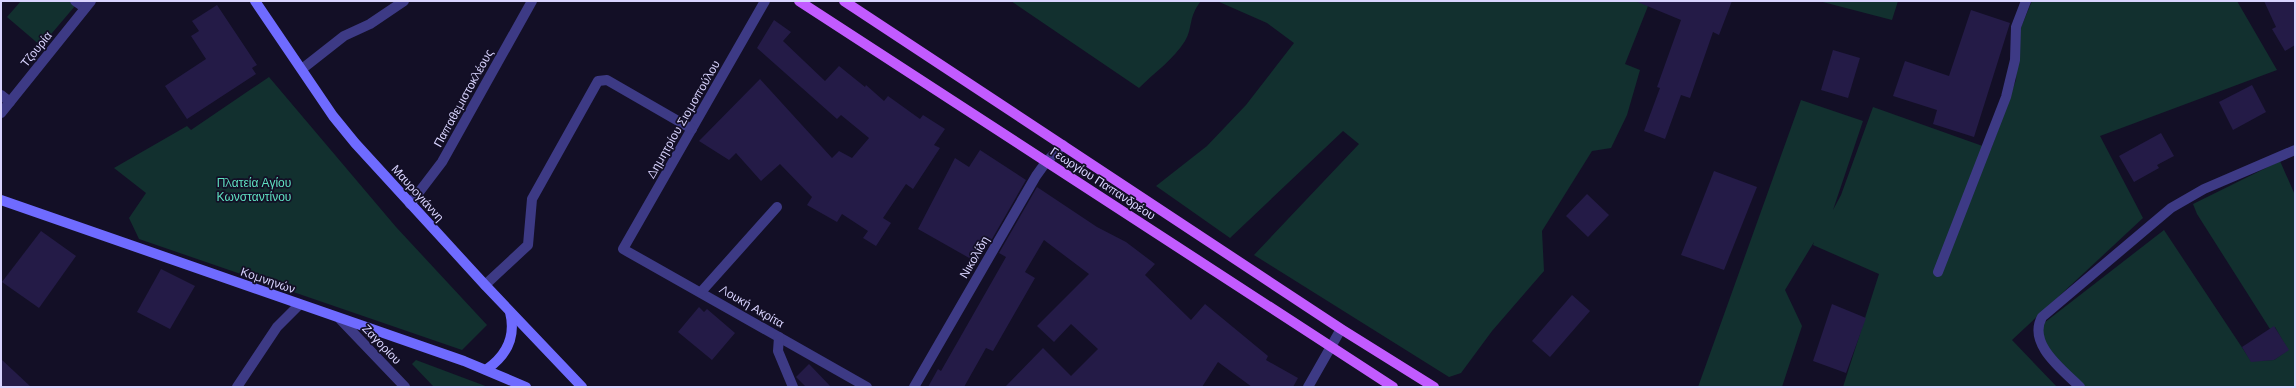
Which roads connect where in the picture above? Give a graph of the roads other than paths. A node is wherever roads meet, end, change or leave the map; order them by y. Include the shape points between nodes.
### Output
1 (75, 1) edge
2 (255, 1) edge
3 (404, 1) edge
4 (532, 1) edge
5 (765, 1) edge
6 (799, 1) edge
7 (844, 1) edge
8 (2026, 1) edge
9 (88, 5) edge
10 (302, 69) junction
11 (1, 95) edge
12 (10, 102) junction
13 (1, 113) edge
14 (692, 129) junction
15 (1063, 145) junction
16 (2295, 150) edge
17 (1046, 162) junction
18 (1, 200) edge
19 (410, 204) junction
20 (777, 207) dead end
21 (623, 249) joint
22 (1938, 272) dead end
23 (485, 285) junction
24 (701, 292) junction
25 (299, 305) junction
26 (509, 310) junction
27 (340, 319) junction
28 (1341, 329) junction
29 (779, 337) junction
30 (1331, 347) junction
31 (487, 369) junction
32 (237, 387) edge
33 (405, 387) edge
34 (526, 387) edge
35 (582, 387) edge
36 (794, 387) edge
37 (867, 387) edge
38 (914, 387) edge
39 (1308, 387) edge
40 (1393, 387) edge
41 (1434, 387) edge
42 (2080, 387) edge

1 - 9 street
2 - 10 main road, Μαυρογιάννη
3 - 10 street via 370,24 344,36
4 - 19 street, Παπαθεμιστοκλέους via 442,162
5 - 14 street, Δημητρίου Σιομοπούλου
6 - 17 main road, Γεωργίου Παπανδρέου
7 - 15 main road, Γεωργίου Παπανδρέου
8 - 22 street via 2016,27 2015,60 2006,97
9 - 12 street, Τζουρία
10 - 19 main road, Μαυρογιάννη via 351,138
11 - 12 street
12 - 13 street, Τζουρία
14 - 21 street, Δημητρίου Σιομοπούλου
14 - 23 street via 607,80 598,81 532,199 528,244
15 - 17 street, Νικολίδη
15 - 28 main road, Γεωργίου Παπανδρέου
16 - 42 street via 2204,189 2171,208 2042,317 2038,328 2041,344
17 - 30 main road, Γεωργίου Παπανδρέου
17 - 38 street, Νικολίδη
18 - 25 main road, Κομνηνών
19 - 23 main road, Μαυρογιάννη
20 - 24 street
21 - 24 street, Λουκή Ακρίτα
23 - 26 main road, Μαυρογιάννη
24 - 29 street, Λουκή Ακρίτα
25 - 27 main road, Κομνηνών
25 - 32 street via 277,326
26 - 31 main road via 513,324 508,348 497,362
26 - 35 main road, Μαυρογιάννη
27 - 31 main road, Κομνηνών
27 - 33 street, Ζαγορίου
28 - 30 street
28 - 41 main road, Γεωργίου Παπανδρέου
29 - 36 street via 778,351
29 - 37 street, Λουκή Ακρίτα
30 - 39 street
30 - 40 main road, Γεωργίου Παπανδρέου
31 - 34 main road, Κομνηνών

